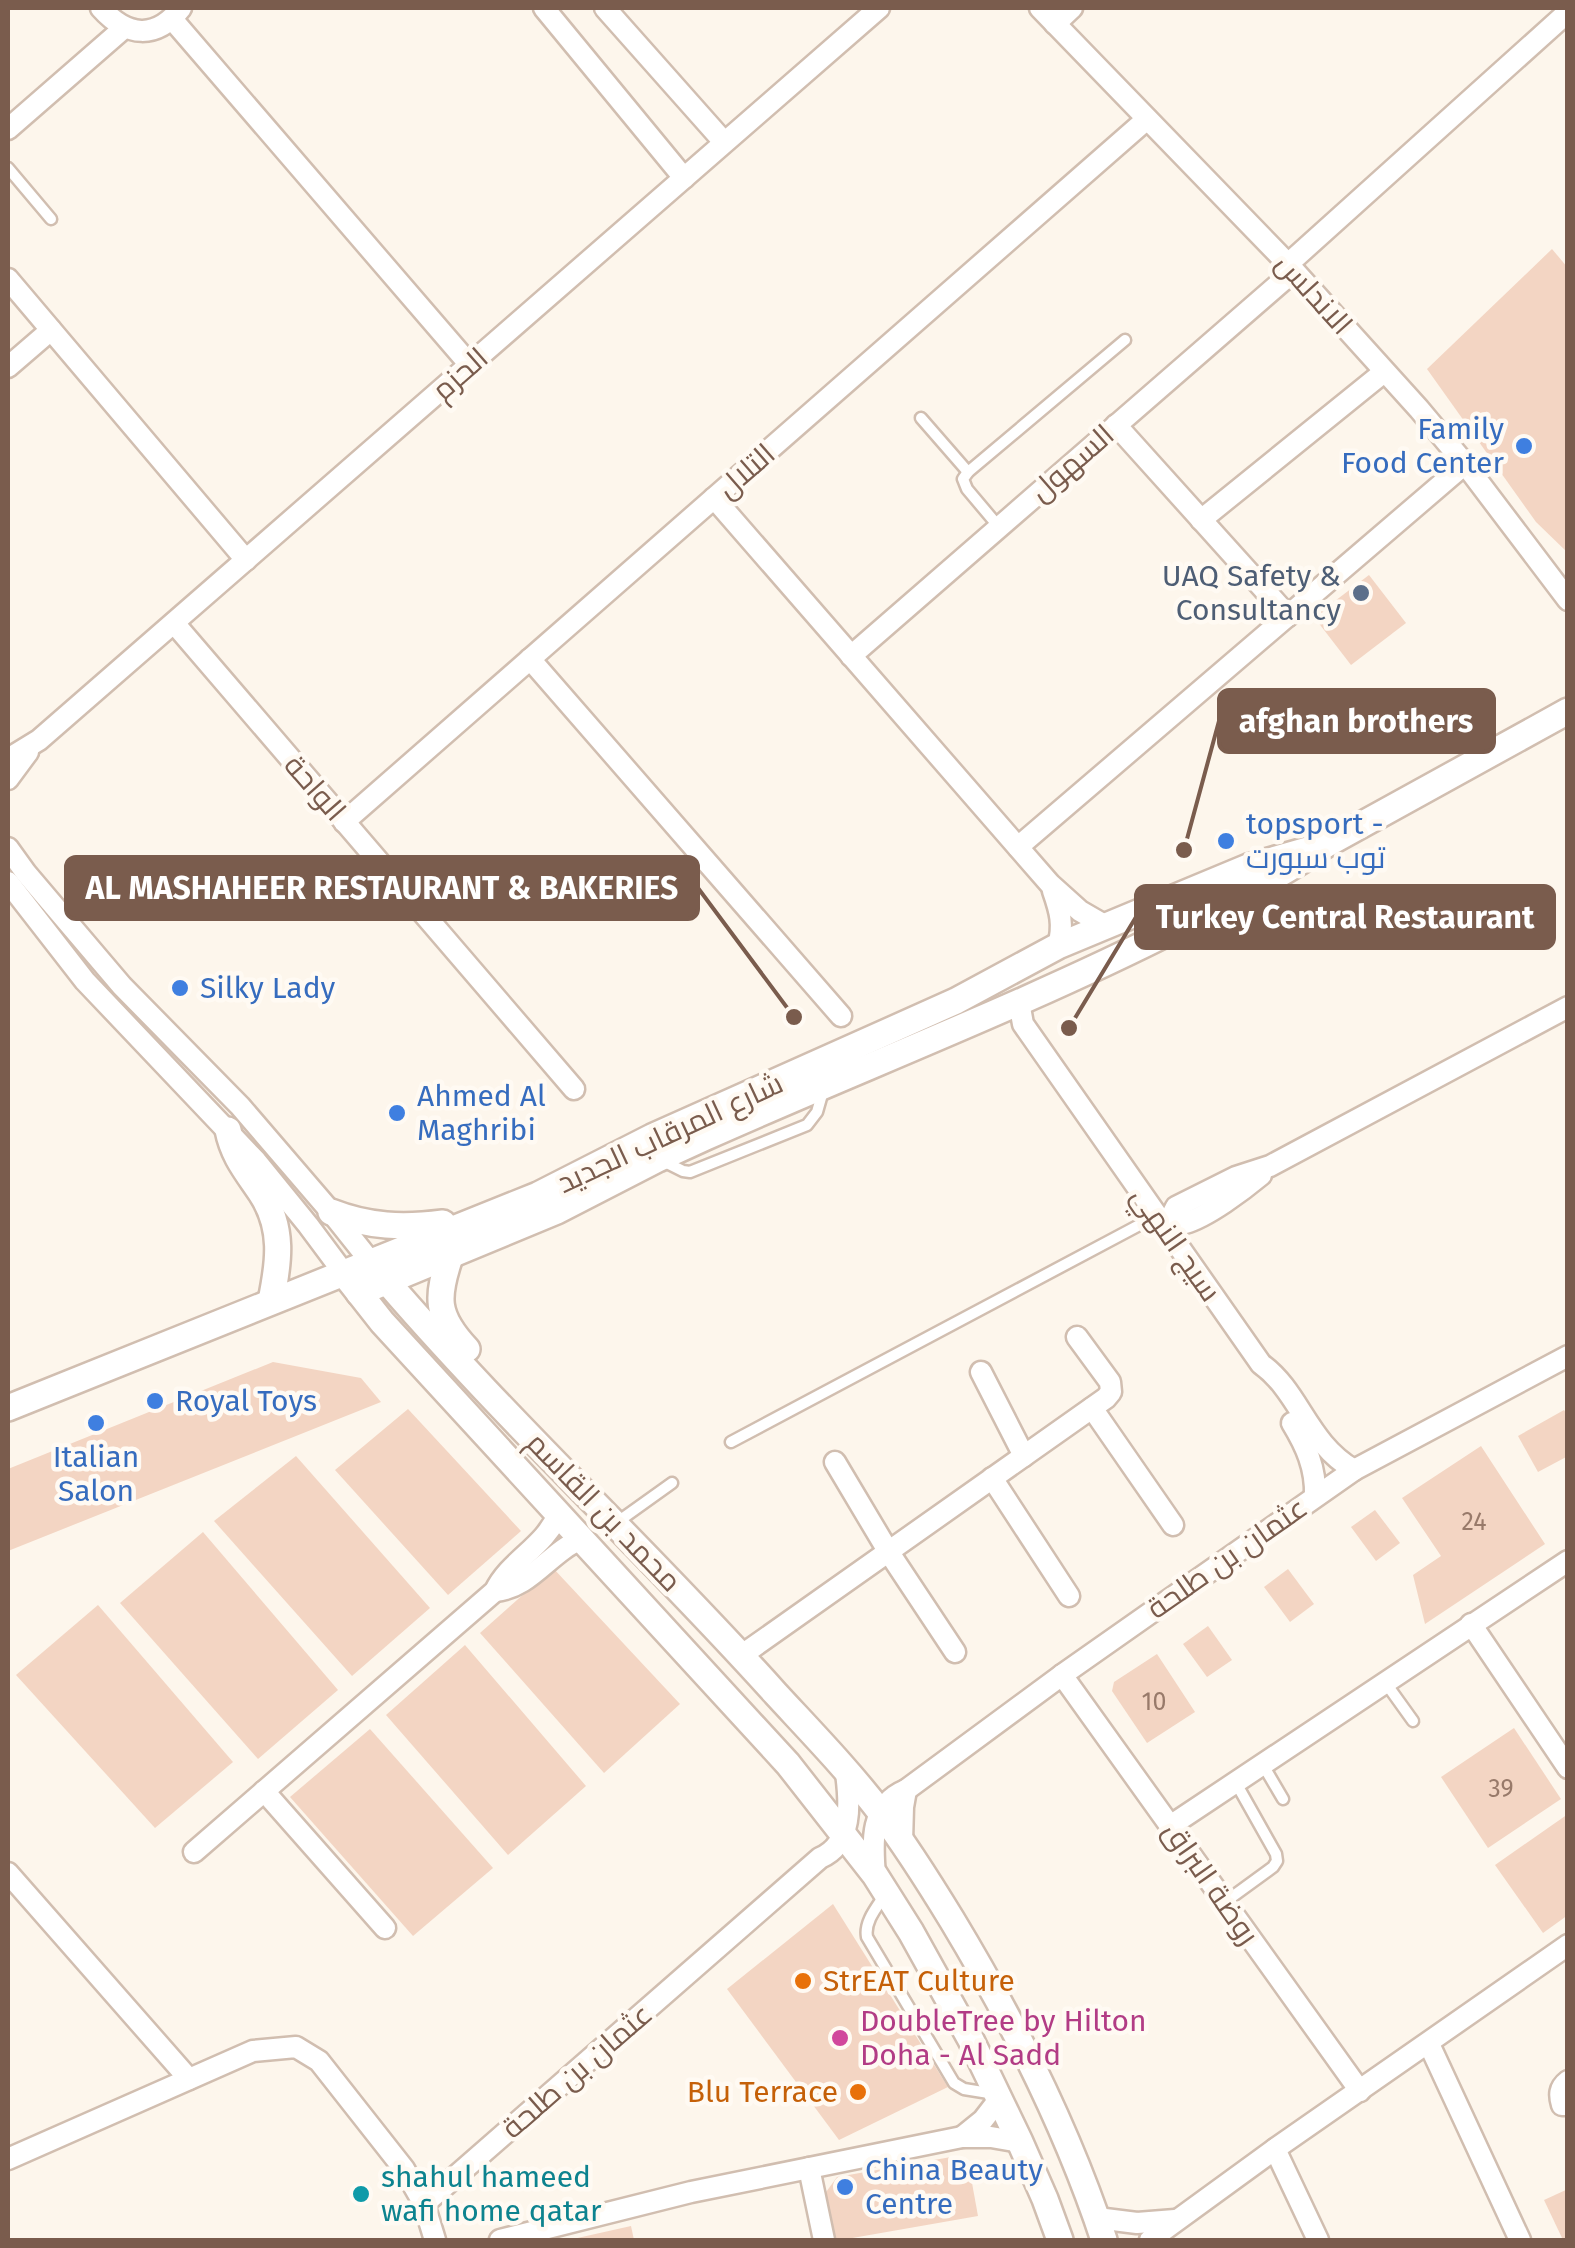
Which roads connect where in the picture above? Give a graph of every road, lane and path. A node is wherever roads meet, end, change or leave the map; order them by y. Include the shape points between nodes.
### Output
1 (101, 8) edge
2 (544, 8) edge
3 (605, 8) edge
4 (879, 8) edge
5 (1040, 8) edge
6 (1072, 8) edge
7 (1539, 8) edge
8 (176, 13) edge
9 (1561, 18) edge
10 (1055, 24) junction
11 (124, 28) junction
12 (1147, 119) junction
13 (8, 129) edge
14 (724, 142) junction
15 (8, 168) edge
16 (684, 178) junction
17 (51, 219) dead end
18 (1291, 268) junction
19 (8, 279) edge
20 (51, 330) junction
21 (1125, 340) dead end
22 (470, 365) junction
23 (8, 367) edge
24 (1384, 372) junction
25 (921, 418) dead end
26 (1116, 425) junction
27 (1464, 464) junction
28 (968, 472) junction
29 (714, 498) junction
30 (1201, 520) junction
31 (999, 528) junction
32 (246, 560) junction
33 (1568, 600) edge
34 (1288, 616) junction
35 (174, 623) junction
36 (851, 656) junction
37 (530, 659) junction
38 (1568, 711) edge
39 (39, 740) junction
40 (8, 760) edge
41 (8, 779) edge
42 (344, 822) junction
43 (1325, 845) junction
44 (1018, 847) junction
45 (8, 848) edge
46 (8, 882) edge
47 (1050, 884) junction
48 (1160, 904) junction
49 (1106, 926) junction
50 (1058, 946) junction
51 (1019, 1002) junction
52 (1568, 1007) edge
53 (841, 1016) dead end
54 (574, 1089) dead end
55 (228, 1130) junction
56 (331, 1212) junction
57 (473, 1220) junction
58 (1166, 1226) junction
59 (451, 1254) junction
60 (378, 1272) junction
61 (351, 1283) junction
62 (270, 1301) junction
63 (1077, 1337) dead end
64 (1568, 1356) edge
65 (1261, 1364) junction
66 (981, 1372) dead end
67 (8, 1408) edge
68 (1092, 1408) junction
69 (513, 1419) junction
70 (731, 1442) dead end
71 (1024, 1456) junction
72 (835, 1462) dead end
73 (1354, 1470) junction
74 (992, 1478) junction
75 (674, 1486) dead end
76 (1315, 1496) junction
77 (558, 1514) junction
78 (1174, 1525) dead end
79 (618, 1526) junction
80 (582, 1539) junction
81 (888, 1552) junction
82 (1568, 1561) edge
83 (495, 1591) junction
84 (1070, 1596) dead end
85 (1471, 1624) junction
86 (955, 1652) dead end
87 (742, 1656) junction
88 (1062, 1674) junction
89 (1385, 1682) junction
90 (1413, 1721) dead end
91 (1262, 1764) junction
92 (1568, 1768) edge
93 (846, 1772) junction
94 (1236, 1783) junction
95 (906, 1790) junction
96 (264, 1791) junction
97 (1283, 1799) dead end
98 (826, 1811) junction
99 (880, 1811) junction
100 (1170, 1826) junction
101 (844, 1834) junction
102 (902, 1842) junction
103 (194, 1852) dead end
104 (820, 1858) junction
105 (8, 1874) edge
106 (881, 1883) junction
107 (1224, 1903) junction
108 (385, 1928) dead end
109 (1568, 1945) edge
110 (1428, 2044) junction
111 (189, 2079) junction
112 (1568, 2081) edge
113 (1360, 2091) junction
114 (999, 2096) junction
115 (1568, 2105) edge
116 (962, 2137) junction
117 (1020, 2142) junction
118 (1276, 2150) junction
119 (8, 2159) edge
120 (809, 2168) junction
121 (424, 2204) junction
122 (1177, 2220) junction
123 (1100, 2229) edge
124 (435, 2240) edge
125 (500, 2240) edge
126 (824, 2240) edge
127 (1060, 2240) edge
128 (1150, 2240) edge
129 (1318, 2240) edge
130 (1520, 2240) edge

1 - 11 street
2 - 16 street
3 - 14 street
4 - 14 street, الحزم
5 - 10 street, الاندلس
6 - 10 street
7 - 9 street
8 - 11 street via 158,28
8 - 22 street
9 - 18 street, السهول
10 - 12 street, الاندلس
11 - 13 street
12 - 18 street, الاندلس
12 - 29 street, التلال
14 - 16 street, الحزم
15 - 17 lane
16 - 22 street, الحزم
18 - 24 street, الاندلس
18 - 26 street, السهول
19 - 20 street
20 - 23 street
20 - 32 street
21 - 28 lane
22 - 32 street, الحزم
24 - 27 street, الاندلس
24 - 30 street
25 - 28 lane
26 - 30 street
26 - 31 street, السهول
27 - 33 street, الاندلس
27 - 34 street
28 - 31 lane via 967,488
29 - 36 street
29 - 37 street, التلال
30 - 34 street
31 - 36 street, السهول
32 - 35 street, الحزم
34 - 44 street
35 - 39 street, الحزم
35 - 42 street, الواحة
36 - 44 street
37 - 42 street, التلال
37 - 53 street
38 - 43 street, شارع المرقاب الجديد
39 - 40 street, الحزم
39 - 41 street, الحزم
42 - 54 street, الواحة
43 - 48 street, شارع المرقاب الجديد via 1248,867
43 - 51 street, شارع المرقاب الجديد via 1176,928
44 - 47 street
45 - 56 street, محمد بن القاسم via 142,1008 221,1085
46 - 55 street, محمد بن القاسم via 92,990
47 - 49 street
47 - 50 street via 1061,912
48 - 49 street, شارع المرقاب الجديد
48 - 51 street via 1136,927 1042,975
49 - 50 street, شارع المرقاب الجديد
50 - 57 street, شارع المرقاب الجديد via 956,1001
51 - 58 street, سيج النهي via 1023,1024
51 - 59 street, شارع المرقاب الجديد
52 - 58 street via 1270,1166 1186,1223
55 - 61 street, محمد بن القاسم
55 - 62 street via 275,1224 279,1259
56 - 57 street via 384,1226
56 - 60 street, محمد بن القاسم
57 - 60 street, شارع المرقاب الجديد
58 - 65 street, سيج النهي
58 - 70 lane via 1145,1222
59 - 60 street, شارع المرقاب الجديد
59 - 69 street via 440,1292 444,1318 503,1390
60 - 61 street, شارع المرقاب الجديد
60 - 69 street, محمد بن القاسم
61 - 62 street, شارع المرقاب الجديد
61 - 77 street, محمد بن القاسم
62 - 67 street, شارع المرقاب الجديد
63 - 68 street via 1110,1382 1106,1398
64 - 73 street, عثمان بن طلحة
65 - 73 street, سيج النهي via 1323,1445
65 - 76 street via 1309,1455
66 - 71 street
68 - 71 street
68 - 78 street
69 - 79 street, محمد بن القاسم
71 - 74 street
72 - 81 street
73 - 76 street, عثمان بن طلحة
74 - 81 street
74 - 84 street
75 - 79 lane
76 - 88 street, عثمان بن طلحة
77 - 80 street, محمد بن القاسم
77 - 83 street via 547,1536
79 - 87 street, محمد بن القاسم
80 - 83 street via 522,1582
80 - 98 street, محمد بن القاسم
81 - 86 street
81 - 87 street
82 - 85 street
83 - 96 street
85 - 89 street
85 - 92 street
87 - 93 street, محمد بن القاسم
88 - 95 street, عثمان بن طلحة
88 - 100 street, روضة البراق
89 - 90 lane
89 - 91 street
91 - 94 street
91 - 97 lane
93 - 99 street, محمد بن القاسم
93 - 101 street
94 - 100 street
94 - 107 lane via 1277,1861
95 - 99 street, عثمان بن طلحة
95 - 102 street
96 - 103 street
96 - 108 street
98 - 101 street, محمد بن القاسم
98 - 104 street
99 - 102 street, محمد بن القاسم
99 - 106 street via 873,1852
100 - 107 street, روضة البراق
101 - 104 street, عثمان بن طلحة
101 - 106 street, محمد بن القاسم
102 - 123 street, محمد بن القاسم via 1019,2040
104 - 121 street, عثمان بن طلحة
105 - 111 street
106 - 114 street, محمد بن القاسم
106 - 114 lane via 867,1937 954,2082
107 - 113 street, روضة البراق
109 - 110 street
110 - 113 street
110 - 130 street
111 - 119 street
111 - 121 street via 253,2051 296,2047 319,2060
112 - 115 street via 1559,2095
113 - 118 street
114 - 116 street
114 - 117 street, محمد بن القاسم
116 - 117 street
116 - 120 street
117 - 127 street, محمد بن القاسم
118 - 122 street
118 - 129 street
120 - 125 street
120 - 126 street
121 - 124 street
122 - 123 street
122 - 128 street

